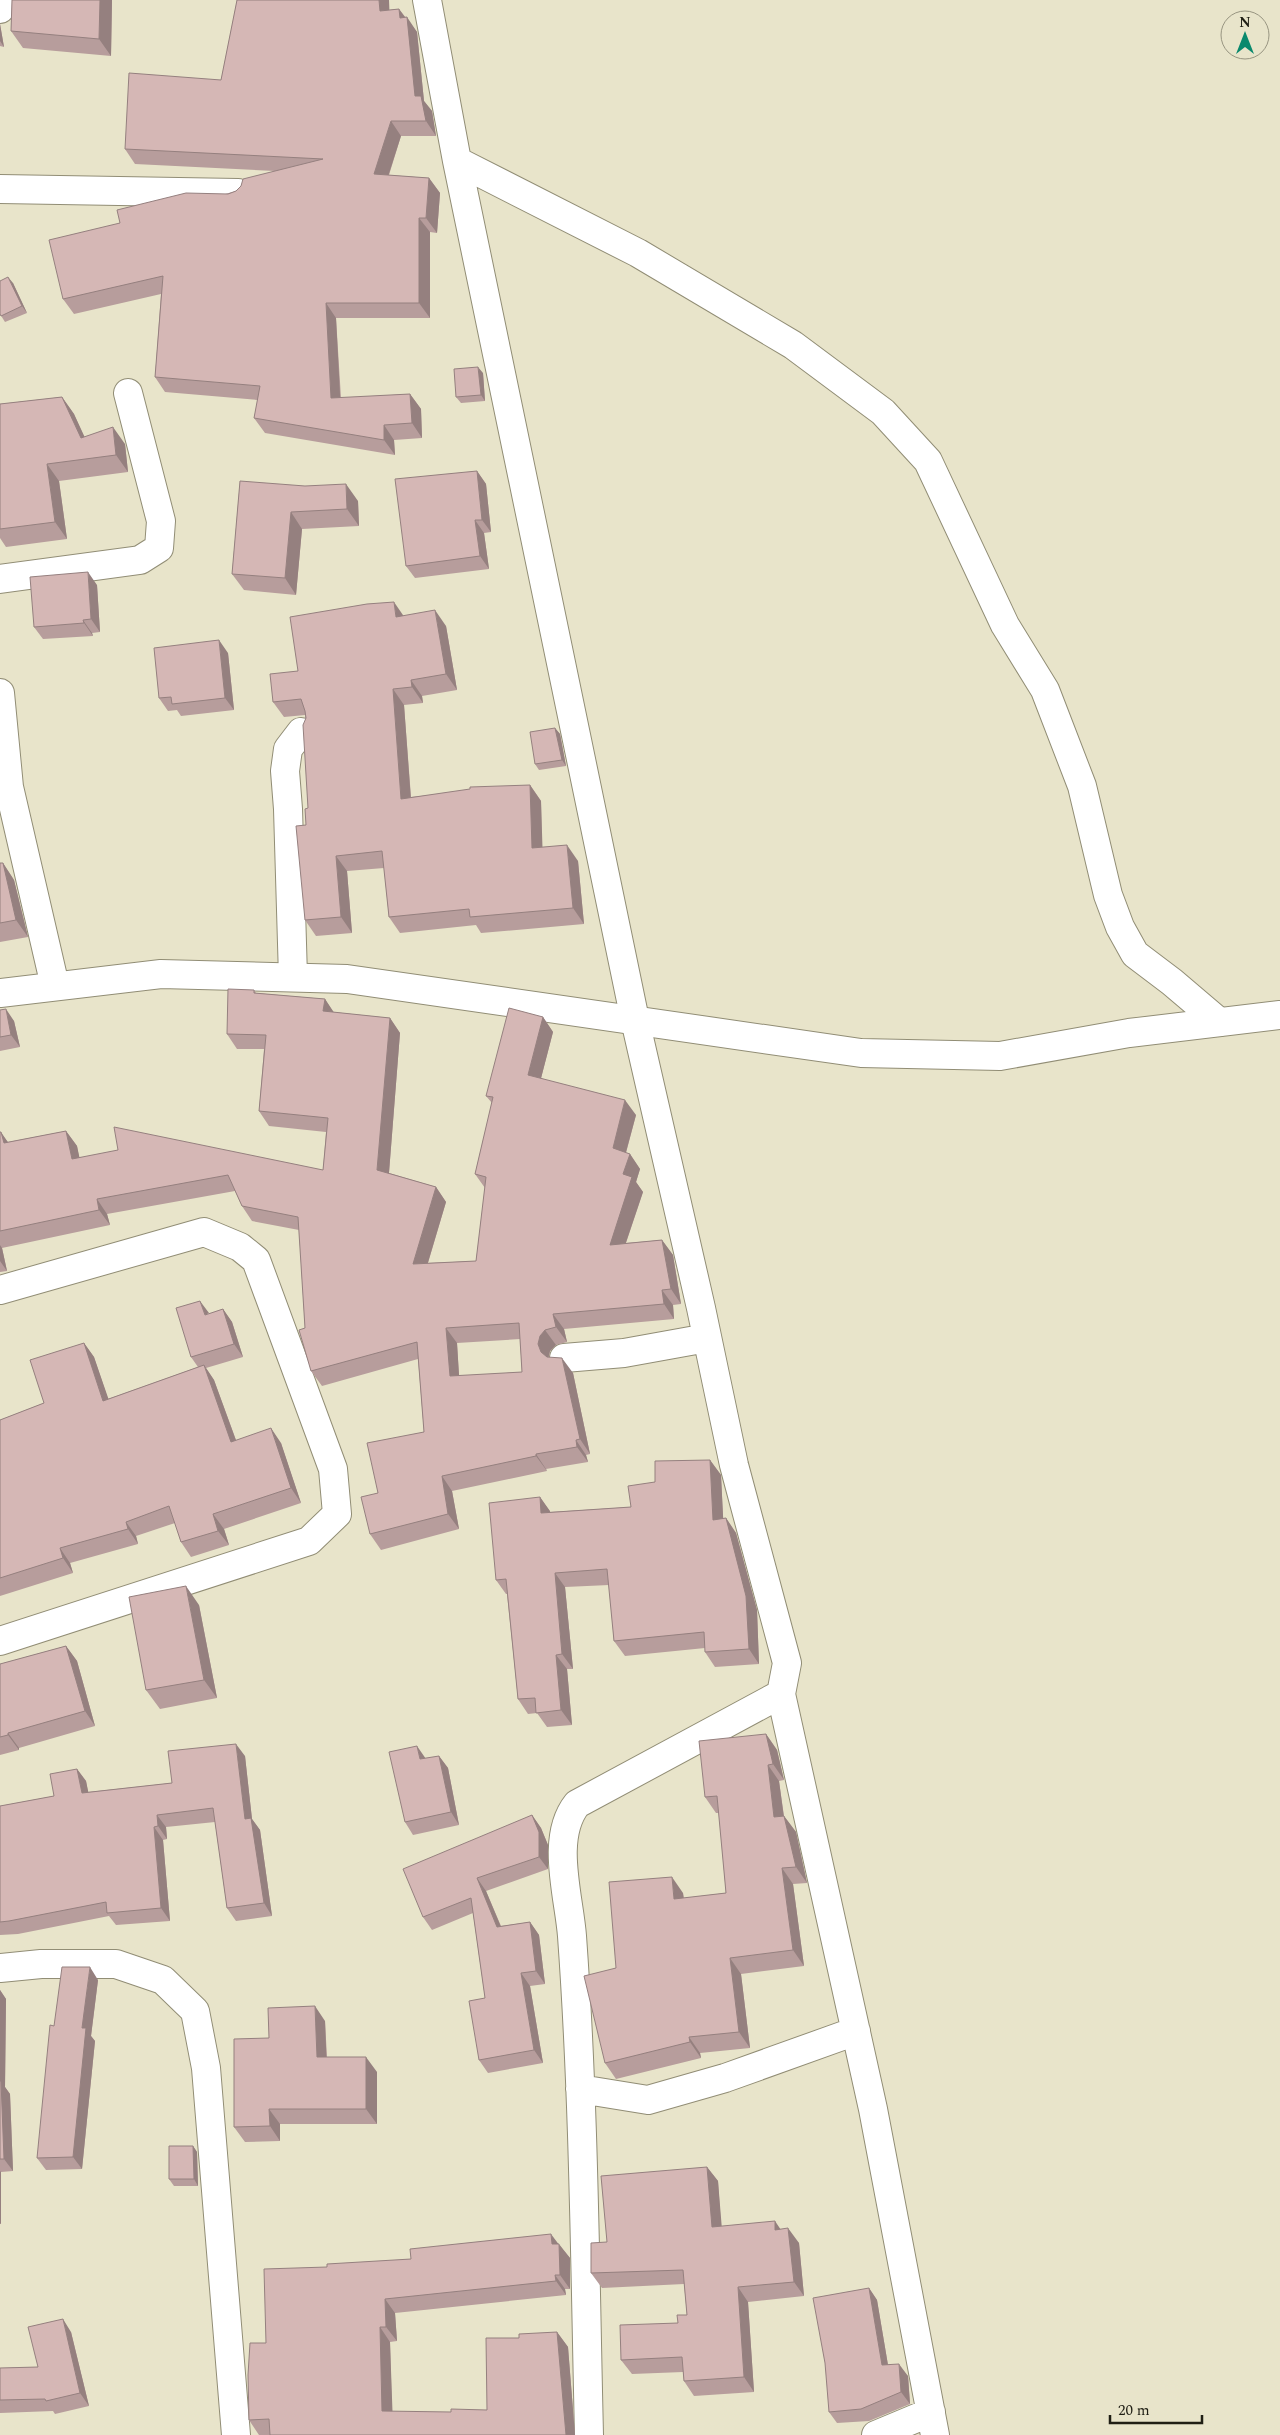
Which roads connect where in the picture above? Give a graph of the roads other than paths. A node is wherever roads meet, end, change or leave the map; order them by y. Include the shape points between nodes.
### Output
1 (1, 0) edge
2 (427, 0) edge
3 (0, 8) edge
4 (457, 161) junction
5 (0, 189) edge
6 (238, 193) edge
7 (128, 393) dead end
8 (0, 579) edge
9 (0, 693) edge
10 (301, 732) edge
11 (293, 978) junction
12 (55, 986) junction
13 (0, 993) edge
14 (1280, 1015) edge
15 (635, 1020) junction
16 (1219, 1022) junction
17 (0, 1290) edge
18 (707, 1338) junction
19 (564, 1358) edge
20 (0, 1640) edge
21 (781, 1694) junction
22 (0, 1968) edge
23 (856, 2031) junction
24 (580, 2089) junction
25 (933, 2424) edge
26 (236, 2435) edge
27 (589, 2435) edge
28 (876, 2435) edge

1 - 3 street
2 - 4 street
4 - 15 street
4 - 16 street via 638,253 793,345 883,412 928,461 1005,625 1045,690 1082,786 1108,895 1120,928 1134,954
5 - 6 street
7 - 8 street via 161,521 159,548 140,560
9 - 12 street via 9,787
10 - 11 street via 288,749 285,772
11 - 12 street via 161,974
11 - 15 street via 347,979
12 - 13 street
14 - 16 street
15 - 16 street via 861,1053 1000,1056 1129,1033
15 - 18 street
17 - 20 street via 204,1232 240,1247 256,1260 333,1469 337,1514 309,1541
18 - 19 street via 624,1353
18 - 21 street via 734,1465 787,1663
21 - 23 street
21 - 24 street via 577,1804 569,1814 562,1853 579,2028
22 - 26 street via 41,1964 116,1964 162,1980 195,2011 206,2068
23 - 24 street via 725,2078 648,2100
23 - 25 street
24 - 27 street
25 - 28 street

